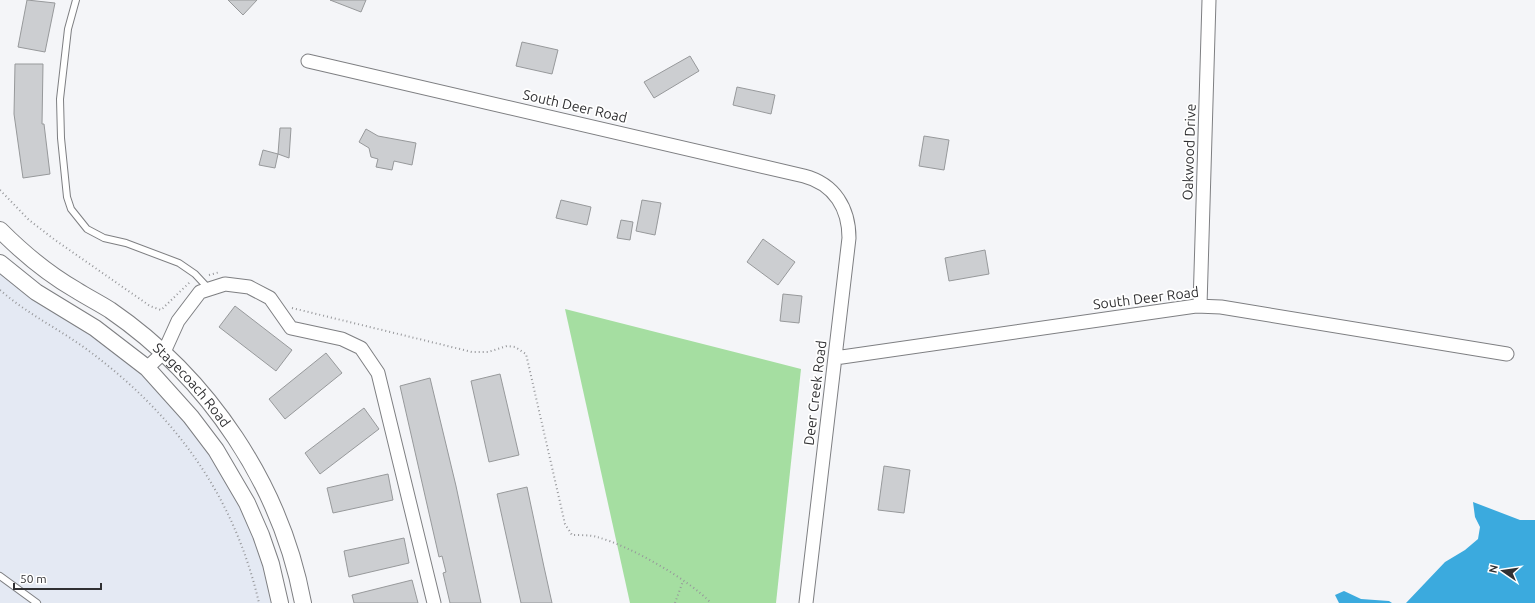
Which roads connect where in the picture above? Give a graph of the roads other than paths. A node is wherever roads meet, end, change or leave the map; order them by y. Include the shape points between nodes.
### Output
1 (76, 0) edge
2 (1209, 0) edge
3 (308, 61) dead end
4 (832, 191) joint
5 (0, 230) edge
6 (0, 263) edge
7 (209, 289) junction
8 (1200, 306) junction
9 (164, 352) junction
10 (1507, 354) dead end
11 (835, 358) junction
12 (147, 368) junction
13 (0, 576) edge
14 (37, 603) edge
15 (280, 603) edge
16 (303, 603) edge
17 (434, 603) edge
18 (806, 603) edge

1 - 7 lane via 68,29 60,99 67,197 72,209 88,229 104,238 126,243 179,263 195,274
2 - 8 street, Oakwood Drive
3 - 4 street, South Deer Road via 804,176 821,182
4 - 11 street, Deer Creek Road via 846,212 849,225
5 - 9 street, Stagecoach Road via 51,274 109,310
6 - 12 street, Stagecoach Road via 36,292 95,328
7 - 9 street via 200,292 178,321
7 - 17 street via 225,284 249,287 270,298 291,328 342,339 361,348 378,373
8 - 10 street, South Deer Road
8 - 11 street, South Deer Road
9 - 12 street
9 - 16 street, Stagecoach Road via 209,402 254,465 282,525 293,556
11 - 18 street, Deer Creek Road
12 - 15 street, Stagecoach Road via 191,417 234,478 261,535
13 - 14 lane

